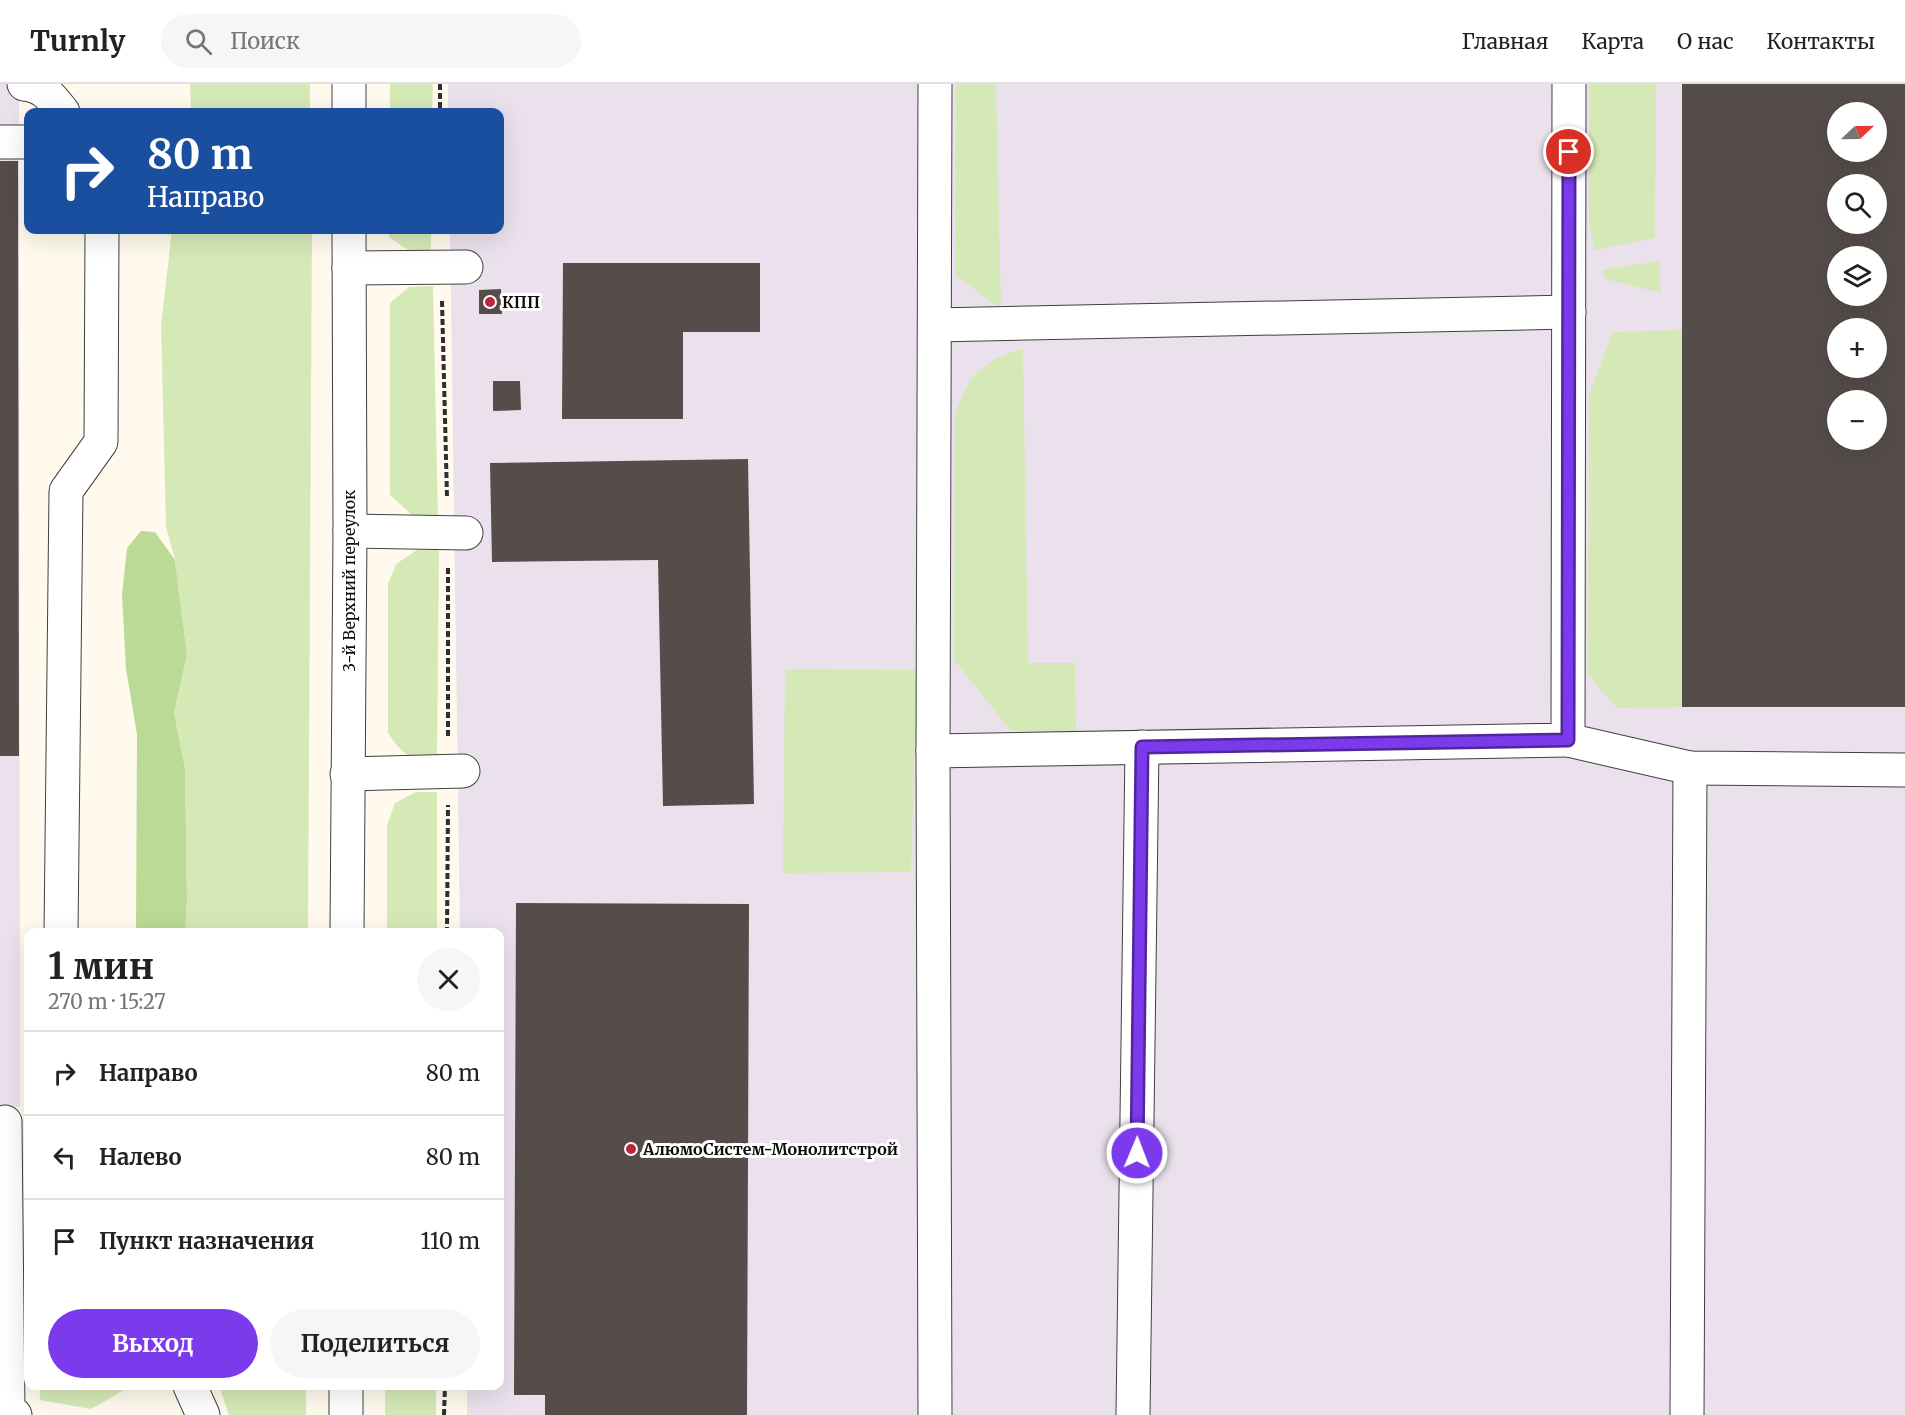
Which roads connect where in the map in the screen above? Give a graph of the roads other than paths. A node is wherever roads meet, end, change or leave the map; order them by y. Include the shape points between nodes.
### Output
1 (24, 84) edge
2 (349, 84) edge
3 (935, 84) edge
4 (1569, 84) edge
5 (60, 108) edge
6 (349, 108) edge
7 (0, 142) edge
8 (24, 142) edge
9 (102, 234) edge
10 (349, 234) edge
11 (453, 267) road end
12 (350, 268) junction
13 (1569, 312) junction
14 (935, 325) junction
15 (350, 531) junction
16 (457, 533) road end
17 (1568, 740) junction
18 (1142, 747) junction
19 (933, 751) junction
20 (1690, 768) junction
21 (1905, 770) edge
22 (456, 771) road end
23 (347, 774) junction
24 (61, 928) edge
25 (347, 928) edge
26 (11, 1125) edge
27 (192, 1390) edge
28 (346, 1390) edge
29 (15, 1415) edge
30 (203, 1415) edge
31 (346, 1415) edge
32 (935, 1415) edge
33 (1133, 1415) edge
34 (1687, 1415) edge

1 - 5 street via 36,85
2 - 6 street
3 - 14 street
4 - 13 street
7 - 8 street
9 - 24 street via 101,442 66,491
10 - 12 street, 3-й Верхний переулок
11 - 12 street
12 - 15 street, 3-й Верхний переулок
13 - 14 street
13 - 17 street
14 - 19 street
15 - 16 street
15 - 23 street, 3-й Верхний переулок
17 - 18 street
17 - 20 street
18 - 19 street
18 - 33 street
19 - 32 street
20 - 21 street
20 - 34 street
22 - 23 street
23 - 25 street, 3-й Верхний переулок
26 - 29 street via 8,1411
27 - 30 street
28 - 31 street

